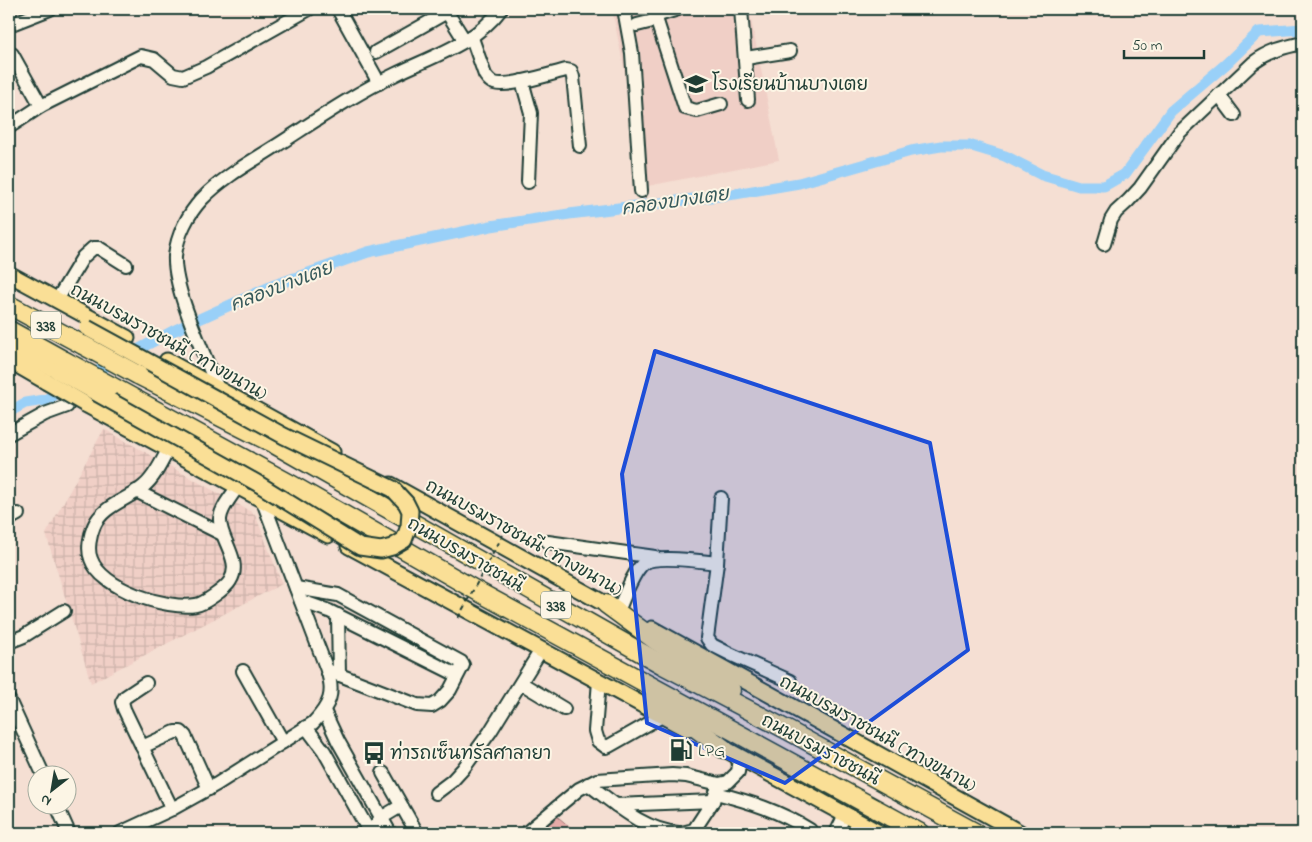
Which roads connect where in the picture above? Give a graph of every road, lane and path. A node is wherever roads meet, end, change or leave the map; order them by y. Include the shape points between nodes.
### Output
1 (50, 9) edge
2 (309, 9) edge
3 (338, 9) edge
4 (501, 9) edge
5 (624, 9) edge
6 (678, 9) edge
7 (741, 9) edge
8 (446, 11) edge
9 (655, 15) edge
10 (9, 25) edge
11 (637, 25) dead end
12 (468, 39) junction
13 (1303, 43) edge
14 (790, 51) dead end
15 (10, 52) edge
16 (376, 52) dead end
17 (746, 58) junction
18 (522, 81) junction
19 (379, 83) junction
20 (1218, 95) junction
21 (748, 100) dead end
22 (721, 104) dead end
23 (42, 106) junction
24 (1234, 115) dead end
25 (9, 128) edge
26 (580, 146) dead end
27 (528, 182) dead end
28 (641, 191) dead end
29 (1104, 244) dead end
30 (126, 265) dead end
31 (9, 274) edge
32 (9, 284) edge
33 (57, 300) junction
34 (9, 305) edge
35 (9, 330) edge
36 (9, 345) edge
37 (9, 360) edge
38 (56, 371) junction
39 (218, 389) junction
40 (67, 406) dead end
41 (9, 434) edge
42 (169, 448) junction
43 (238, 486) junction
44 (136, 491) junction
45 (721, 498) dead end
46 (262, 499) junction
47 (222, 534) junction
48 (503, 535) dead end
49 (548, 542) dead end
50 (668, 559) junction
51 (716, 563) junction
52 (296, 588) junction
53 (301, 601) junction
54 (612, 607) junction
55 (64, 611) dead end
56 (338, 615) junction
57 (458, 618) dead end
58 (400, 629) junction
59 (9, 642) edge
60 (392, 642) junction
61 (541, 650) junction
62 (602, 659) junction
63 (242, 671) dead end
64 (333, 672) junction
65 (457, 675) junction
66 (599, 681) junction
67 (790, 681) dead end
68 (146, 683) dead end
69 (521, 683) junction
70 (9, 700) edge
71 (564, 709) dead end
72 (324, 711) junction
73 (662, 716) junction
74 (306, 727) junction
75 (789, 731) junction
76 (338, 741) junction
77 (282, 742) junction
78 (142, 747) junction
79 (324, 751) junction
80 (730, 752) junction
81 (38, 764) edge
82 (383, 773) dead end
83 (588, 784) junction
84 (209, 789) junction
85 (436, 793) dead end
86 (716, 793) junction
87 (616, 805) junction
88 (402, 806) junction
89 (172, 809) junction
90 (61, 814) edge
91 (845, 815) junction
92 (381, 818) junction
93 (810, 830) dead end
94 (70, 833) edge
95 (120, 833) edge
96 (370, 833) edge
97 (390, 833) edge
98 (417, 833) edge
99 (526, 833) edge
100 (836, 833) edge
101 (879, 833) edge
102 (920, 833) edge
103 (976, 833) edge
104 (1020, 833) edge

1 - 10 street
2 - 23 street via 183,77 174,75 154,59 141,56
3 - 19 street
4 - 12 street
5 - 28 street via 632,53
6 - 9 street
7 - 17 street
8 - 12 street
8 - 16 street
9 - 11 street
9 - 22 street via 685,108 697,111
12 - 18 street via 488,80 504,85
12 - 19 street
13 - 20 street via 1264,55
14 - 17 street
15 - 23 street
17 - 21 street
18 - 26 street via 571,71
18 - 27 street via 531,113
19 - 39 street via 352,97 222,182 201,200 183,226 175,257 178,280 187,312
20 - 24 street
20 - 29 street via 1179,133 1140,188 1116,212
23 - 25 street
30 - 33 street via 99,248 93,248 83,257
31 - 33 main road, ถนนบรมราชชนนี (ทางขนาน) / 338
32 - 38 main road, bridge via 284,436 393,489 410,512 404,540 381,550 360,546 257,483
33 - 39 main road, ถนนบรมราชชนนี (ทางขนาน) / 338
34 - 75 highway, ถนนบรมราชชนนี / 338, bridge via 274,444 663,665
35 - 38 highway, ถนนบรมราชชนนี / 338
36 - 38 main road
37 - 38 main road, 338
38 - 42 main road, 338, bridge via 85,404
38 - 62 highway, ถนนบรมราชชนนี / 338, bridge via 111,386
39 - 54 main road, ถนนบรมราชชนนี (ทางขนาน) / 338
40 - 41 street
42 - 43 main road, 338
42 - 44 street via 152,477
43 - 46 main road, 338
43 - 47 street via 223,509 220,519
44 - 47 street
44 - 47 street via 104,512 94,525 89,547 90,559 99,574 136,596 173,605 198,605 211,598 230,581 234,567
45 - 51 street
46 - 52 street
46 - 61 main road, 338
48 - 57 path, bridge
49 - 50 street
50 - 51 street
50 - 54 street via 644,563
51 - 67 street via 708,638 730,654
52 - 53 street
52 - 58 street via 338,595
53 - 56 street
53 - 64 street
54 - 75 highway
54 - 104 main road, ถนนบรมราชชนนี (ทางขนาน) / 338
55 - 59 street
56 - 60 street
56 - 64 street
58 - 60 street
58 - 65 street via 461,662
60 - 65 street
61 - 66 main road, 338
61 - 69 street
62 - 80 highway
62 - 102 highway, ถนนบรมราชชนนี / 338
63 - 77 street
64 - 65 street via 425,706 432,706 445,696
64 - 72 street via 331,696
66 - 73 main road, 338
66 - 73 street via 595,731 598,741 606,747
68 - 78 street via 122,702
69 - 71 street
69 - 85 street via 463,770
70 - 81 street
72 - 74 street
72 - 76 street
73 - 80 main road, 338
74 - 77 street
74 - 79 street
75 - 103 highway, ถนนบรมราชชนนี / 338
76 - 79 street
76 - 92 street
77 - 84 street
78 - 84 street via 181,732
78 - 89 street
79 - 96 street
80 - 86 street via 739,765 738,772
80 - 91 main road, 338
82 - 88 street
83 - 86 street via 608,778 672,775 702,779
83 - 87 street
83 - 99 street
84 - 89 street
86 - 87 street
86 - 87 street via 694,830 680,833 655,827
86 - 93 street via 787,816
88 - 92 street
88 - 98 street
89 - 95 street
90 - 94 street
91 - 100 street
91 - 101 main road, 338
92 - 96 street
92 - 97 street

